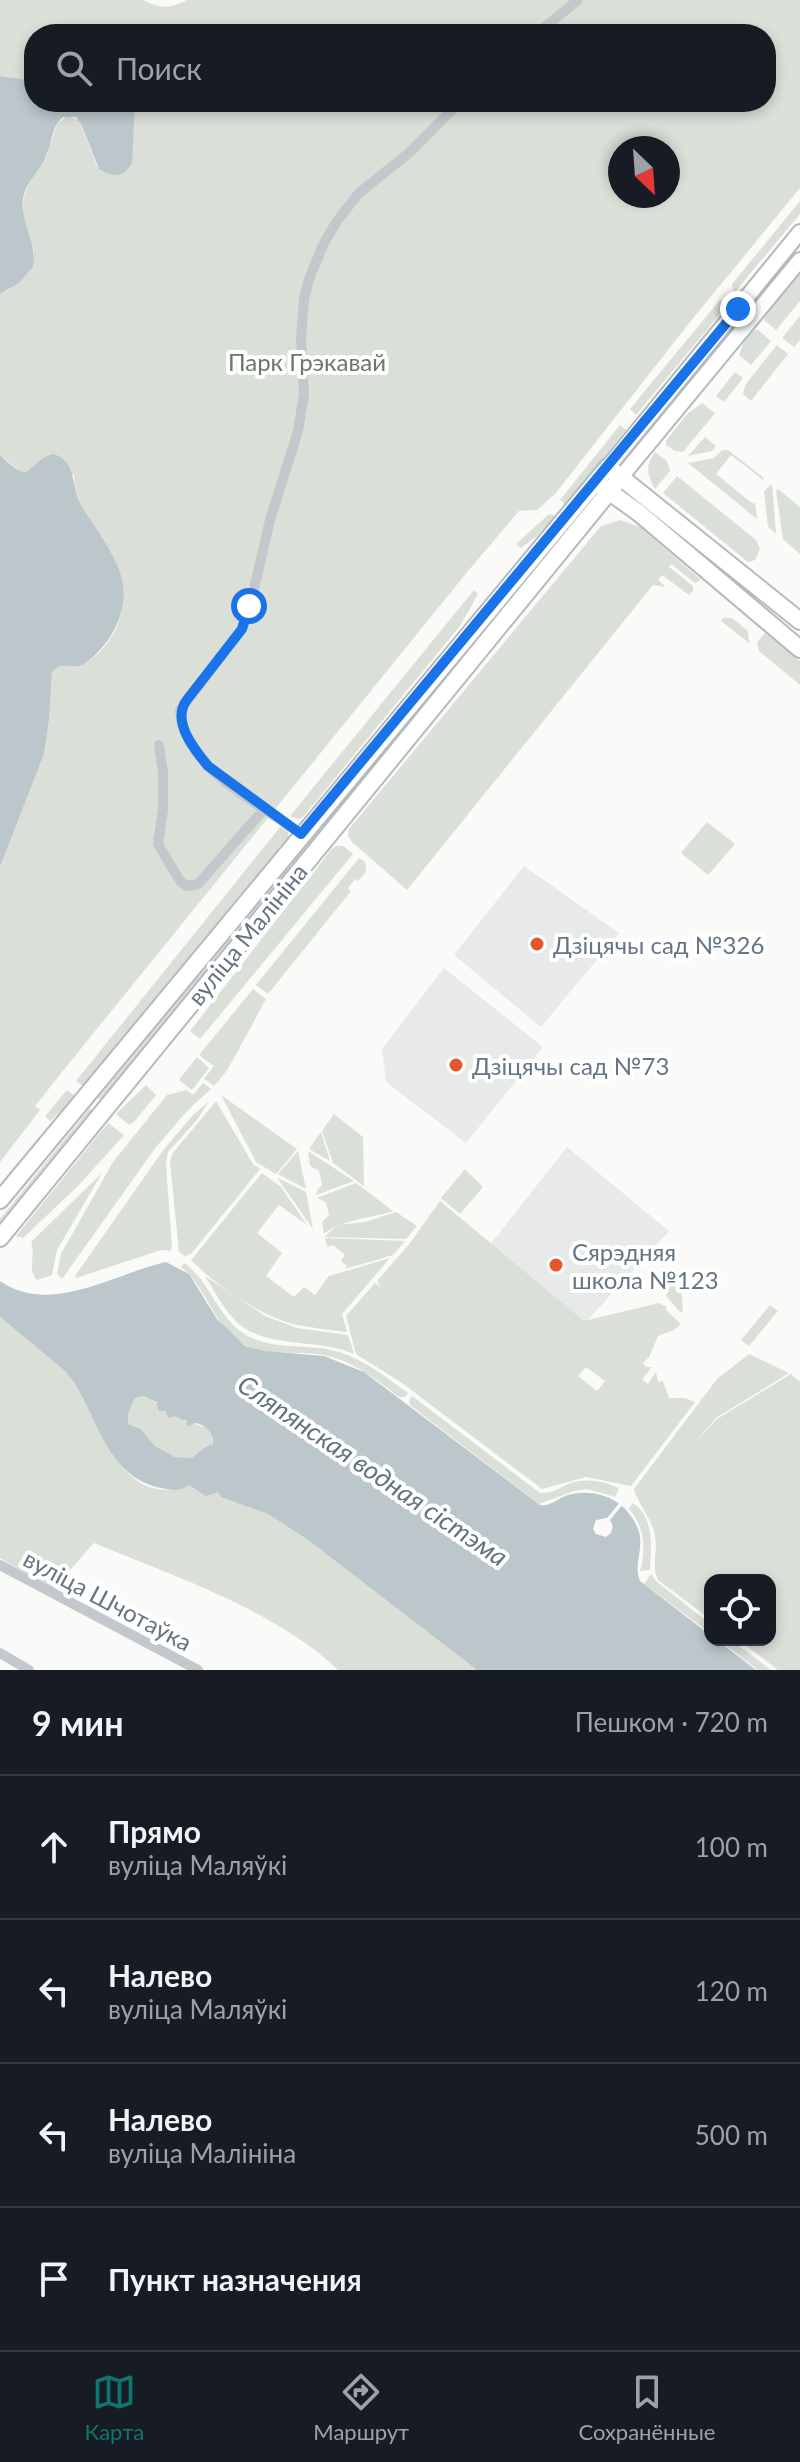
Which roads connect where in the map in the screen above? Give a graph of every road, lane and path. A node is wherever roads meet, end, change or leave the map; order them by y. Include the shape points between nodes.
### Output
1 (578, 0) edge
2 (548, 24) edge
3 (450, 112) edge
4 (800, 232) edge
5 (800, 260) edge
6 (614, 472) junction
7 (602, 486) junction
8 (800, 621) edge
9 (800, 649) edge
10 (159, 745) dead end
11 (265, 808) junction
12 (314, 819) junction
13 (330, 831) junction
14 (301, 834) junction
15 (0, 1200) edge
16 (1, 1236) edge
17 (0, 1565) edge
18 (0, 1653) edge
19 (29, 1670) edge
20 (198, 1670) edge

1 - 2 street
3 - 11 street via 359,193 324,243 304,299 304,394 298,431 252,598 242,629 180,710 187,735 208,766
4 - 6 main road, вуліца Малініна
5 - 6 main road, вуліца Малініна
6 - 7 main road, вуліца Малініна
6 - 8 main road
7 - 9 main road
7 - 12 main road, вуліца Малініна
7 - 13 main road, вуліца Малініна
10 - 11 street via 163,810 158,844 187,886 198,884
11 - 14 street
12 - 13 main road
12 - 14 main road, вуліца Малініна
13 - 16 main road, вуліца Малініна
14 - 15 main road, вуліца Малініна
17 - 20 street, вуліца Шчотаўка
18 - 19 street

